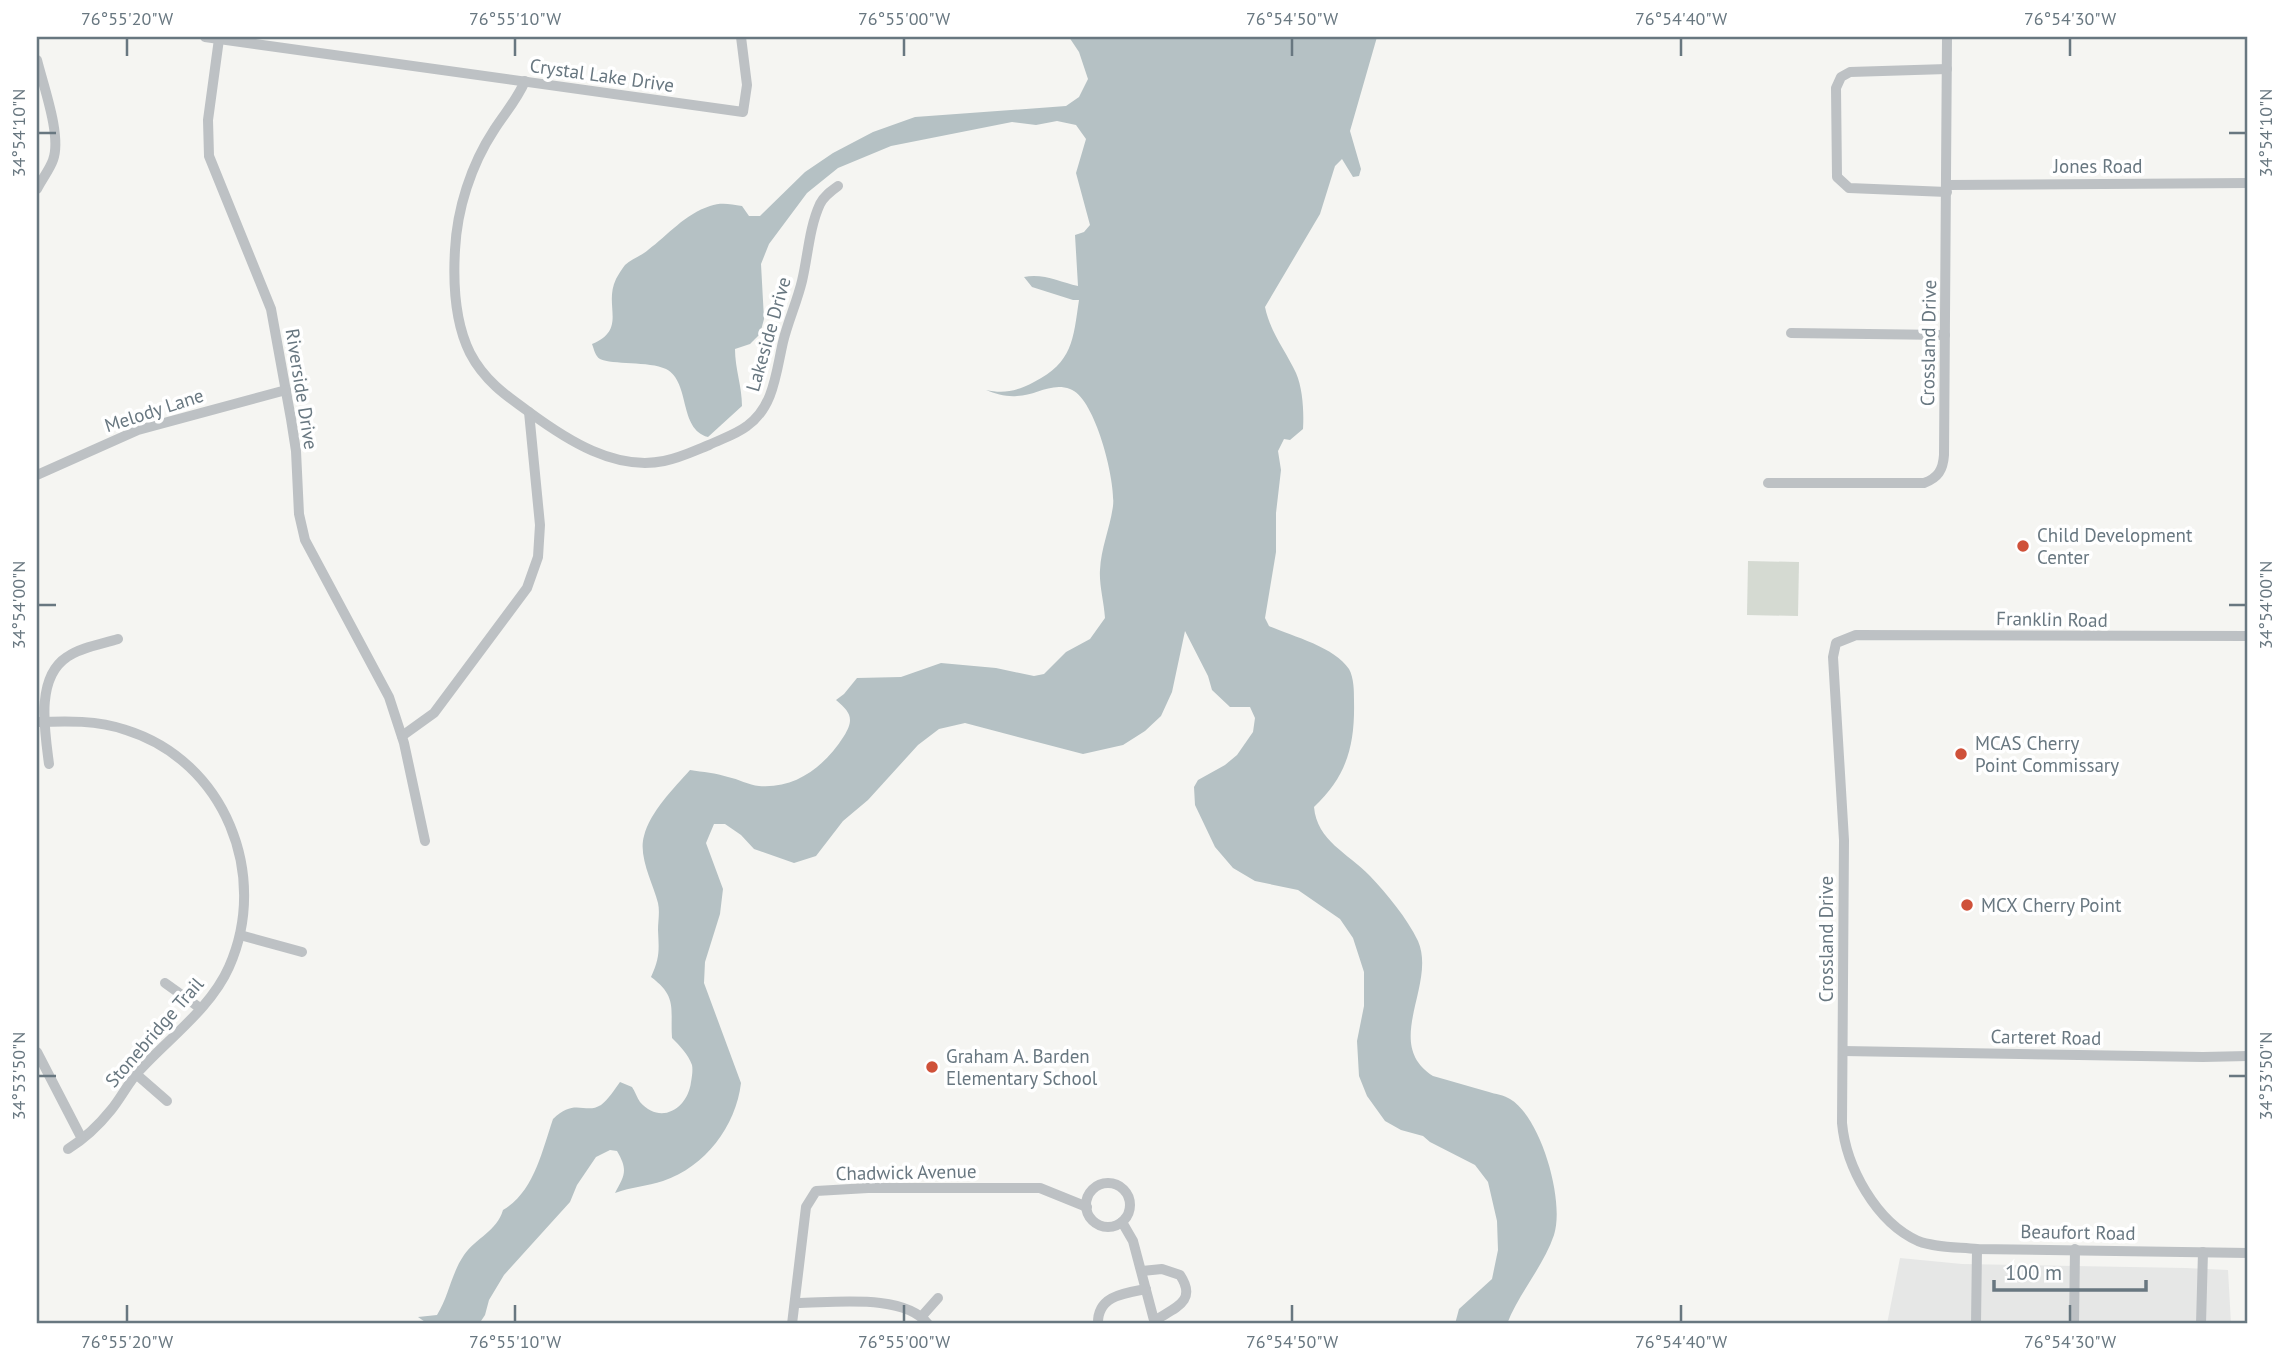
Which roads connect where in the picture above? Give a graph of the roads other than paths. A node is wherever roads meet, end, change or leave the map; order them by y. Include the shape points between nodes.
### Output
1 (205, 37) edge
2 (741, 37) edge
3 (1947, 37) edge
4 (219, 38) junction
5 (37, 60) edge
6 (1947, 69) junction
7 (525, 82) junction
8 (2248, 183) edge
9 (838, 186) dead end
10 (1947, 188) junction
11 (37, 189) edge
12 (1791, 333) dead end
13 (1945, 335) junction
14 (286, 390) junction
15 (529, 412) junction
16 (37, 475) edge
17 (1768, 482) dead end
18 (1856, 635) joint
19 (2248, 636) edge
20 (118, 639) dead end
21 (41, 722) edge
22 (402, 736) junction
23 (49, 764) dead end
24 (425, 841) dead end
25 (240, 935) junction
26 (302, 952) dead end
27 (165, 983) dead end
28 (200, 1008) junction
29 (1843, 1051) junction
30 (37, 1052) edge
31 (2248, 1056) edge
32 (136, 1074) junction
33 (167, 1101) dead end
34 (81, 1137) junction
35 (68, 1149) dead end
36 (1087, 1207) junction
37 (1122, 1222) junction
38 (1909, 1235) joint
39 (1978, 1249) junction
40 (2075, 1250) junction
41 (2203, 1252) junction
42 (2248, 1253) edge
43 (1142, 1271) junction
44 (1146, 1289) junction
45 (939, 1298) dead end
46 (796, 1303) junction
47 (925, 1320) edge
48 (1154, 1322) edge
49 (792, 1324) edge
50 (1098, 1324) edge
51 (1976, 1324) edge
52 (2074, 1324) edge
53 (2201, 1324) edge

1 - 4 street, Crystal Lake Drive
2 - 7 street, Crystal Lake Drive via 747,85 743,112
3 - 6 street, Crossland Drive
4 - 7 street, Crystal Lake Drive
4 - 14 street, Riverside Drive via 208,120 209,156 271,309
5 - 11 street via 55,150
6 - 10 street, Crossland Drive
6 - 10 street, Jones Road via 1850,72 1841,76 1836,88 1837,177 1842,183 1849,188
7 - 15 street, Lakeside Drive via 474,170 459,220 454,276 460,324 471,354 495,388
8 - 10 street, Jones Road
9 - 15 street, Lakeside Drive via 828,192 816,215 768,403 747,426 694,452 650,463 593,451
10 - 13 street, Crossland Drive
12 - 13 street
13 - 17 street, Crossland Drive via 1944,455 1937,476 1924,483
14 - 16 street, Melody Lane via 138,429
14 - 22 street, Riverside Drive via 305,540 385,690
15 - 22 street via 540,525 538,557 527,588 434,713
18 - 19 street, Franklin Road
18 - 29 street, Crossland Drive via 1836,643 1833,657 1844,840
20 - 21 street via 74,653 60,663 48,685
21 - 23 street
21 - 25 street, Stonebridge Trail via 93,722 128,730 176,755 201,779 223,811 237,845 244,880 245,915
22 - 24 street, Riverside Drive
25 - 26 street
25 - 28 street, Stonebridge Trail via 229,968
27 - 28 street
28 - 32 street, Stonebridge Trail
29 - 31 street, Carteret Road
29 - 38 street, Crossland Drive via 1842,1123 1847,1154 1868,1195
30 - 34 street
32 - 33 street
32 - 34 street, Stonebridge Trail via 112,1110
34 - 35 street, Stonebridge Trail
36 - 37 street via 1102,1226
36 - 37 street via 1088,1197 1097,1187 1117,1185 1130,1201
36 - 46 street, Chadwick Avenue via 1040,1188 816,1191 806,1208
37 - 43 street
38 - 39 street, Beaufort Road via 1933,1245
39 - 40 street, Beaufort Road
39 - 51 street
40 - 41 street, Beaufort Road
40 - 52 street
41 - 42 street, Beaufort Road
41 - 53 street
43 - 44 street
43 - 48 street via 1162,1269 1180,1275 1185,1283 1184,1302
44 - 48 street
44 - 50 street via 1105,1301
45 - 47 street
46 - 47 street via 893,1303
46 - 49 street, Chadwick Avenue

